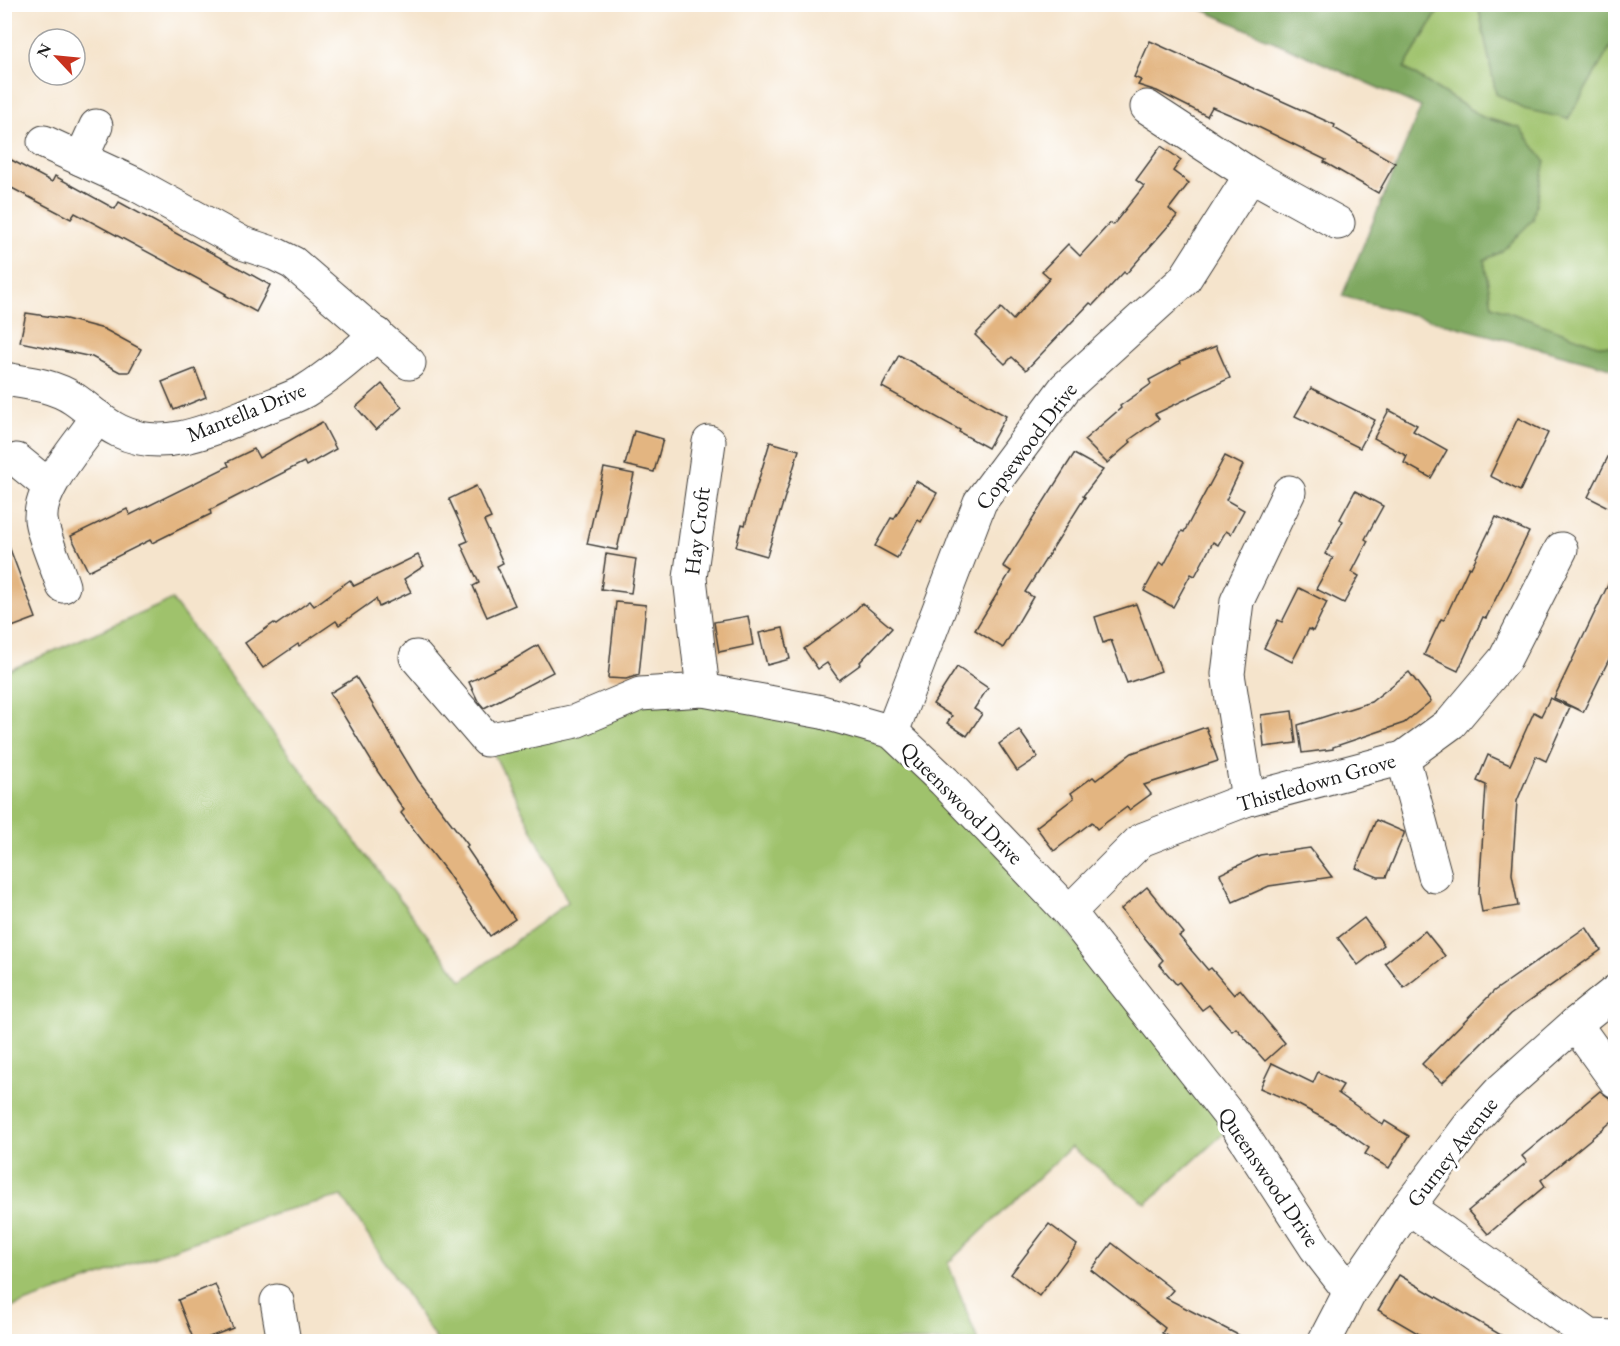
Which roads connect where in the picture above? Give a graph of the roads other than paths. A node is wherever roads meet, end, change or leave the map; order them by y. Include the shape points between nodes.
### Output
1 (1147, 106) dead end
2 (96, 126) dead end
3 (44, 142) dead end
4 (81, 159) junction
5 (1251, 175) junction
6 (1338, 223) dead end
7 (377, 334) junction
8 (409, 363) dead end
9 (4, 380) edge
10 (98, 417) junction
11 (709, 442) dead end
12 (17, 460) dead end
13 (49, 486) junction
14 (1288, 492) dead end
15 (1562, 549) dead end
16 (63, 586) dead end
17 (416, 657) dead end
18 (704, 690) junction
19 (892, 732) junction
20 (1403, 758) junction
21 (1248, 799) junction
22 (1436, 876) dead end
23 (1069, 912) junction
24 (1616, 991) edge
25 (1575, 1024) junction
26 (1616, 1081) edge
27 (1408, 1207) junction
28 (1350, 1292) junction
29 (277, 1302) dead end
30 (1616, 1337) edge
31 (284, 1341) edge
32 (1324, 1341) edge

1 - 5 street
2 - 4 street
3 - 4 street
4 - 7 street via 242,243 293,263
5 - 6 street
5 - 19 street, Copsewood Drive via 1184,280 1065,388 980,502
7 - 8 street
7 - 10 street, Mantella Drive via 339,368 303,392 203,433 159,441 143,439 119,431
9 - 10 street, Mantella Drive via 56,389
10 - 13 street
11 - 18 street, Hay Croft via 690,578
12 - 13 street
13 - 16 street via 41,520
14 - 21 street via 1237,601 1228,674
15 - 20 street, Thistledown Grove via 1505,659 1451,723
17 - 18 street, Queenswood Drive via 487,740 576,721 640,694
18 - 19 street, Queenswood Drive via 822,712
19 - 23 street, Queenswood Drive
20 - 21 street, Thistledown Grove
20 - 22 street
21 - 23 street, Thistledown Grove via 1141,840
23 - 28 street, Queenswood Drive via 1235,1123 1316,1248
24 - 25 street, Gurney Avenue
25 - 26 street
25 - 27 street, Gurney Avenue via 1479,1114
27 - 28 street, Gurney Avenue
27 - 30 street via 1590,1336
28 - 32 street, Gurney Avenue
29 - 31 street

